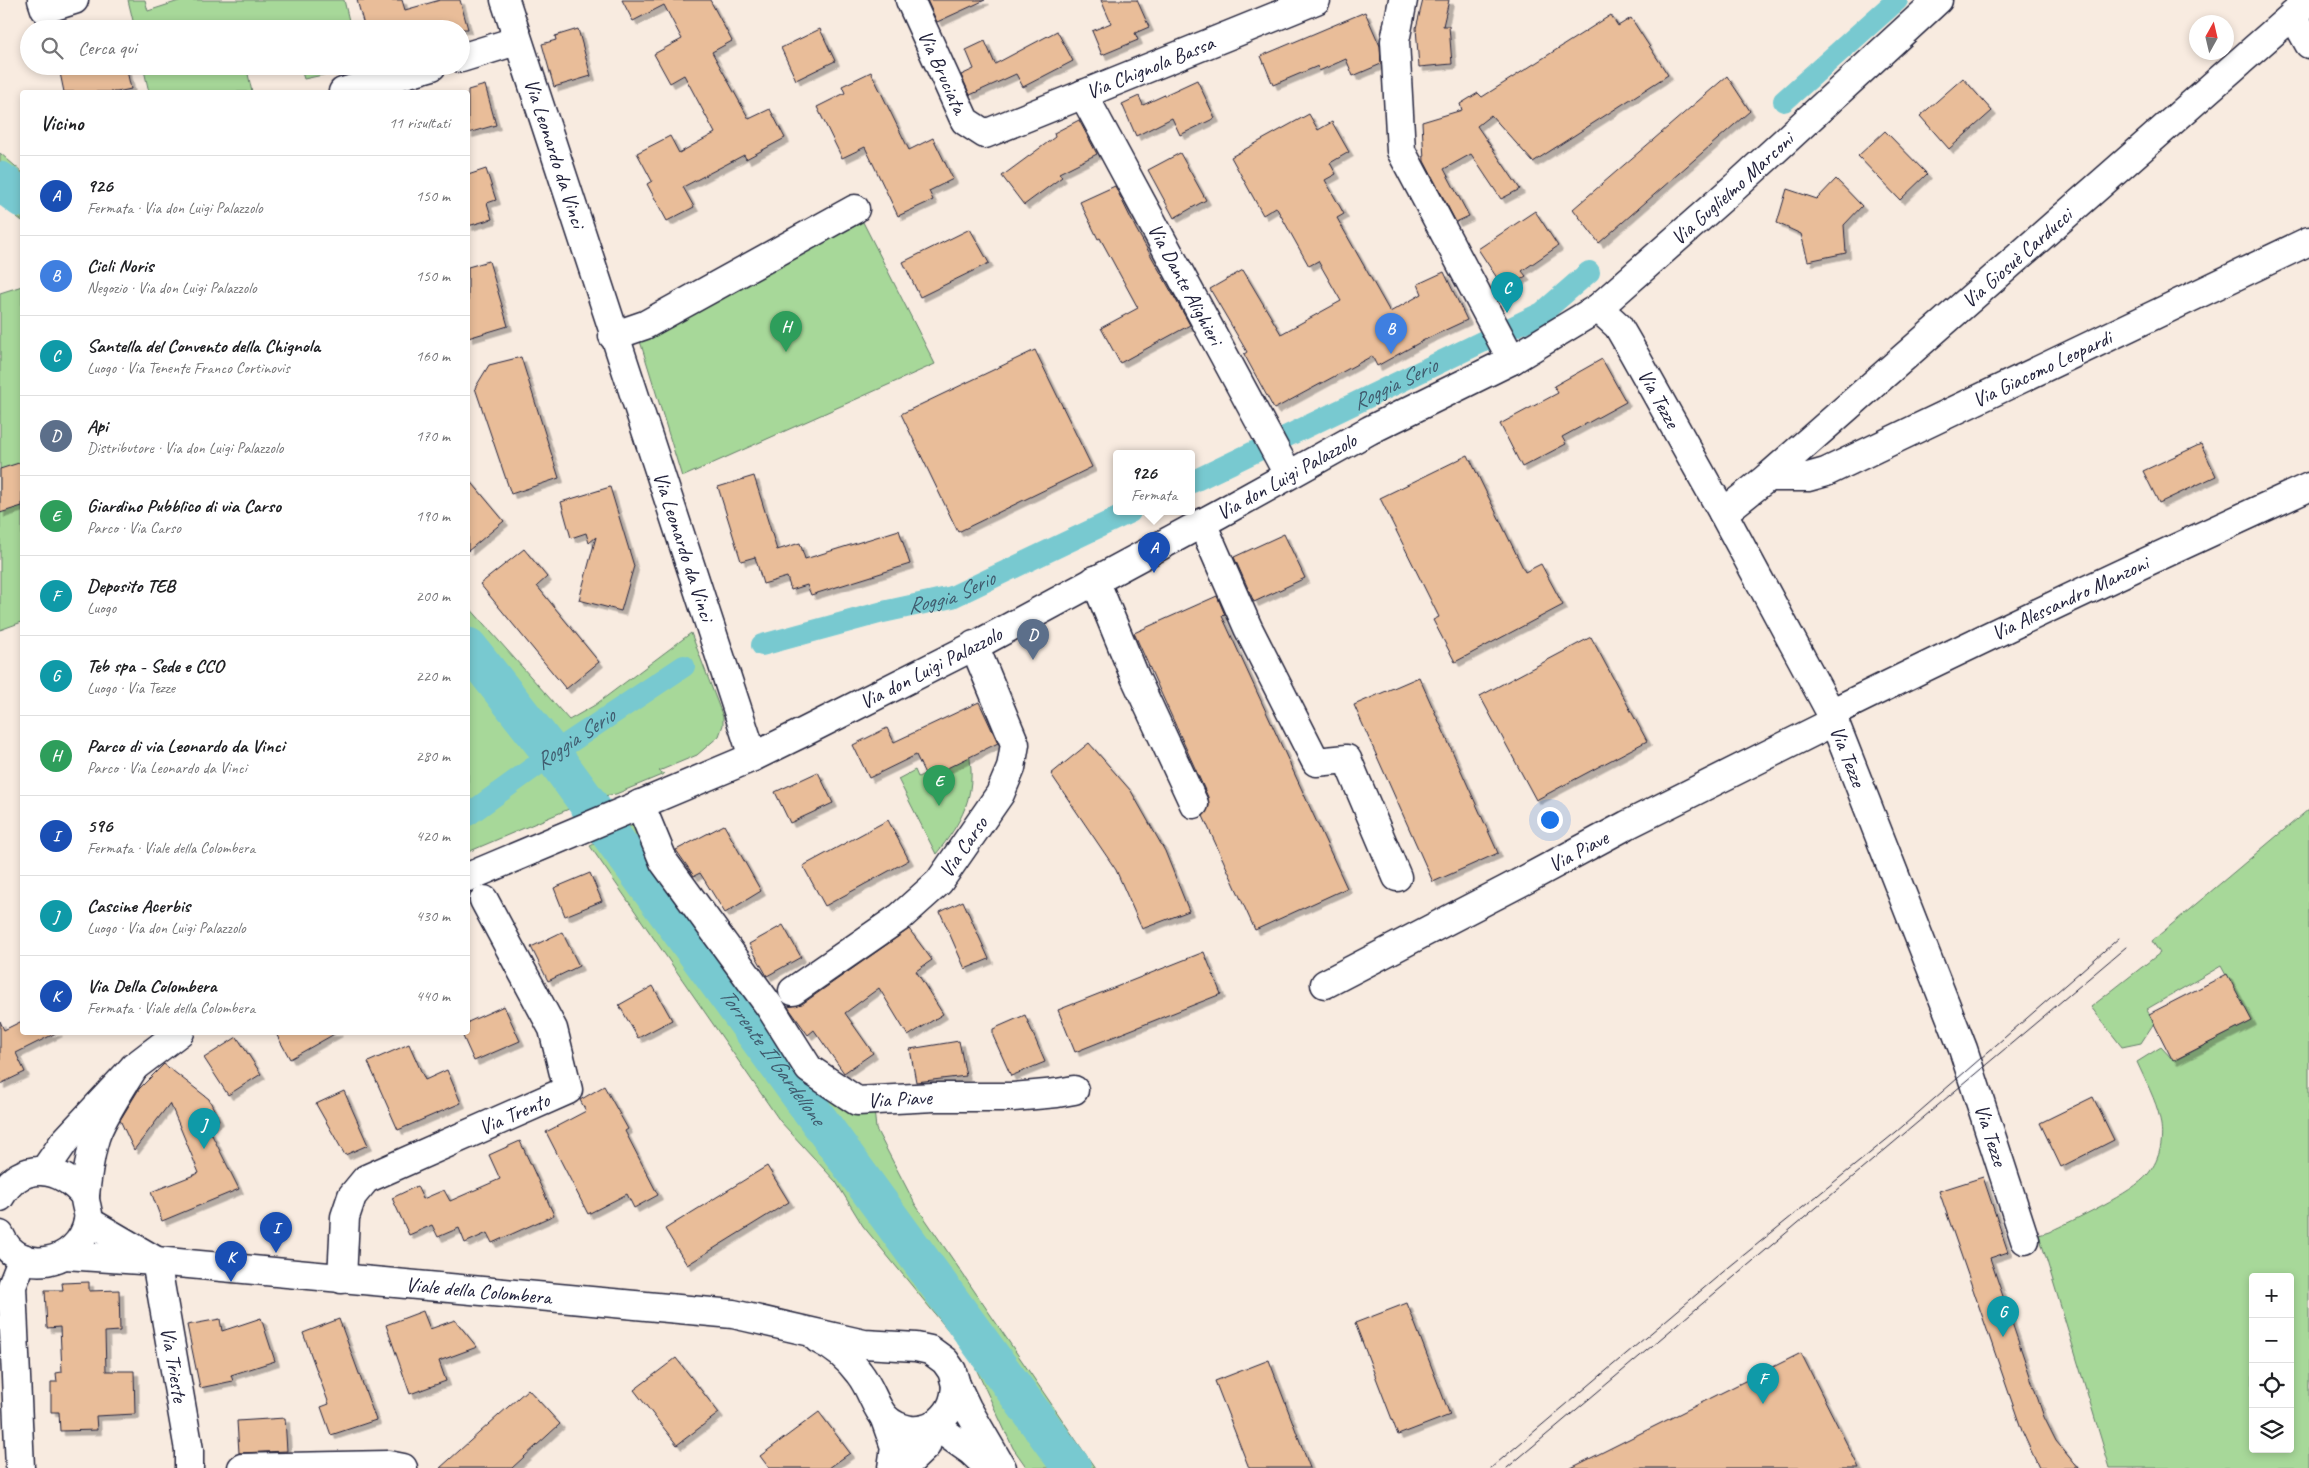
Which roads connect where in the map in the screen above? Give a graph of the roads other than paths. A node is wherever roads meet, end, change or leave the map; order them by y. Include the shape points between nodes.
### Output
1 (42, 0) edge
2 (74, 0) edge
3 (505, 0) edge
4 (910, 0) edge
5 (1316, 0) edge
6 (1403, 0) edge
7 (1938, 0) edge
8 (2301, 8) edge
9 (516, 41) junction
10 (2309, 44) edge
11 (470, 55) edge
12 (401, 75) edge
13 (350, 90) edge
14 (1083, 94) junction
15 (985, 134) joint
16 (855, 209) dead end
17 (2309, 241) edge
18 (1598, 308) junction
19 (613, 336) junction
20 (1501, 339) junction
21 (1288, 474) junction
22 (1768, 477) junction
23 (2309, 487) edge
24 (1723, 513) junction
25 (1202, 523) junction
26 (1095, 580) junction
27 (974, 645) junction
28 (1833, 717) junction
29 (752, 757) junction
30 (1194, 804) dead end
31 (630, 808) junction
32 (470, 875) edge
33 (1397, 877) dead end
34 (484, 900) dead end
35 (1325, 984) dead end
36 (793, 991) dead end
37 (176, 1035) edge
38 (134, 1067) junction
39 (1074, 1090) dead end
40 (23, 1170) edge
41 (0, 1197) edge
42 (87, 1208) junction
43 (0, 1235) edge
44 (2025, 1240) dead end
45 (65, 1255) junction
46 (23, 1258) junction
47 (156, 1261) junction
48 (342, 1279) junction
49 (799, 1330) junction
50 (909, 1348) junction
51 (956, 1385) junction
52 (879, 1407) junction
53 (933, 1427) junction
54 (314, 1466) edge
55 (20, 1468) edge
56 (189, 1468) edge
57 (242, 1468) edge
58 (403, 1468) edge
59 (892, 1468) edge
60 (903, 1468) edge
61 (989, 1468) edge
62 (1002, 1468) edge

1 - 2 street via 45,9
3 - 9 street, Via Leonardo da Vinci
4 - 15 street, Via Bruciata via 965,121
5 - 14 street, Via Chignola Bassa
6 - 20 street via 1394,42 1401,151
7 - 18 street, Via Guglielmo Marconi
8 - 10 street
8 - 22 street, Via Giosuè Carducci
9 - 11 street
9 - 19 street, Via Leonardo da Vinci
12 - 13 street
14 - 15 street, Via Chignola Bassa
14 - 21 street, Via Dante Alighieri
16 - 19 street via 645,325
17 - 22 street, Via Giacomo Leopardi via 1826,472 1808,477
18 - 20 street, Via Guglielmo Marconi
18 - 24 street, Via Tezze via 1618,326 1630,345
19 - 29 street, Via Leonardo da Vinci
20 - 21 street, Via don Luigi Palazzolo via 1370,430
21 - 25 street, Via don Luigi Palazzolo
22 - 24 street, Via Giosuè Carducci
23 - 28 street, Via Alessandro Manzoni via 1878,688
24 - 28 street, Via Tezze
25 - 26 street, Via don Luigi Palazzolo
25 - 33 street via 1248,628 1316,762 1346,759
26 - 27 street, Via don Luigi Palazzolo
26 - 30 street via 1134,677
27 - 29 street, Via don Luigi Palazzolo
27 - 36 street, Via Carso via 1015,744 1011,768 1000,794 939,882 900,916
28 - 35 street, Via Piave
28 - 44 street, Via Tezze via 1966,1058
29 - 31 street, Via don Luigi Palazzolo
31 - 32 street, Via don Luigi Palazzolo
31 - 39 street, Via Piave via 664,862 770,1006 809,1069 857,1101 1013,1097
34 - 48 street, Via Trento via 553,1028 568,1090 366,1179 352,1196 345,1217
37 - 38 street
38 - 40 street via 64,1142
38 - 42 street via 95,1137
40 - 41 street
40 - 42 street via 63,1176
42 - 45 street via 78,1243
42 - 47 street, Viale della Colombera
43 - 46 street via 11,1250
45 - 46 street via 52,1261 37,1262
45 - 47 street, Viale della Colombera
46 - 55 street via 12,1286
47 - 48 street, Viale della Colombera
47 - 56 street, Via Trieste via 189,1450
48 - 49 street, Viale della Colombera via 733,1314
49 - 50 street, Viale della Colombera via 864,1344
49 - 52 street, Viale della Colombera via 833,1347 861,1374
50 - 51 street, Viale della Colombera via 930,1350 946,1361
50 - 52 street via 895,1352 880,1364 875,1374
51 - 53 street via 951,1409
51 - 62 street, Viale della Colombera
52 - 53 street via 896,1426 913,1430
52 - 59 street, Viale della Colombera via 895,1447
53 - 60 street via 926,1446
53 - 61 street via 971,1451
54 - 57 street
54 - 58 street via 388,1465

